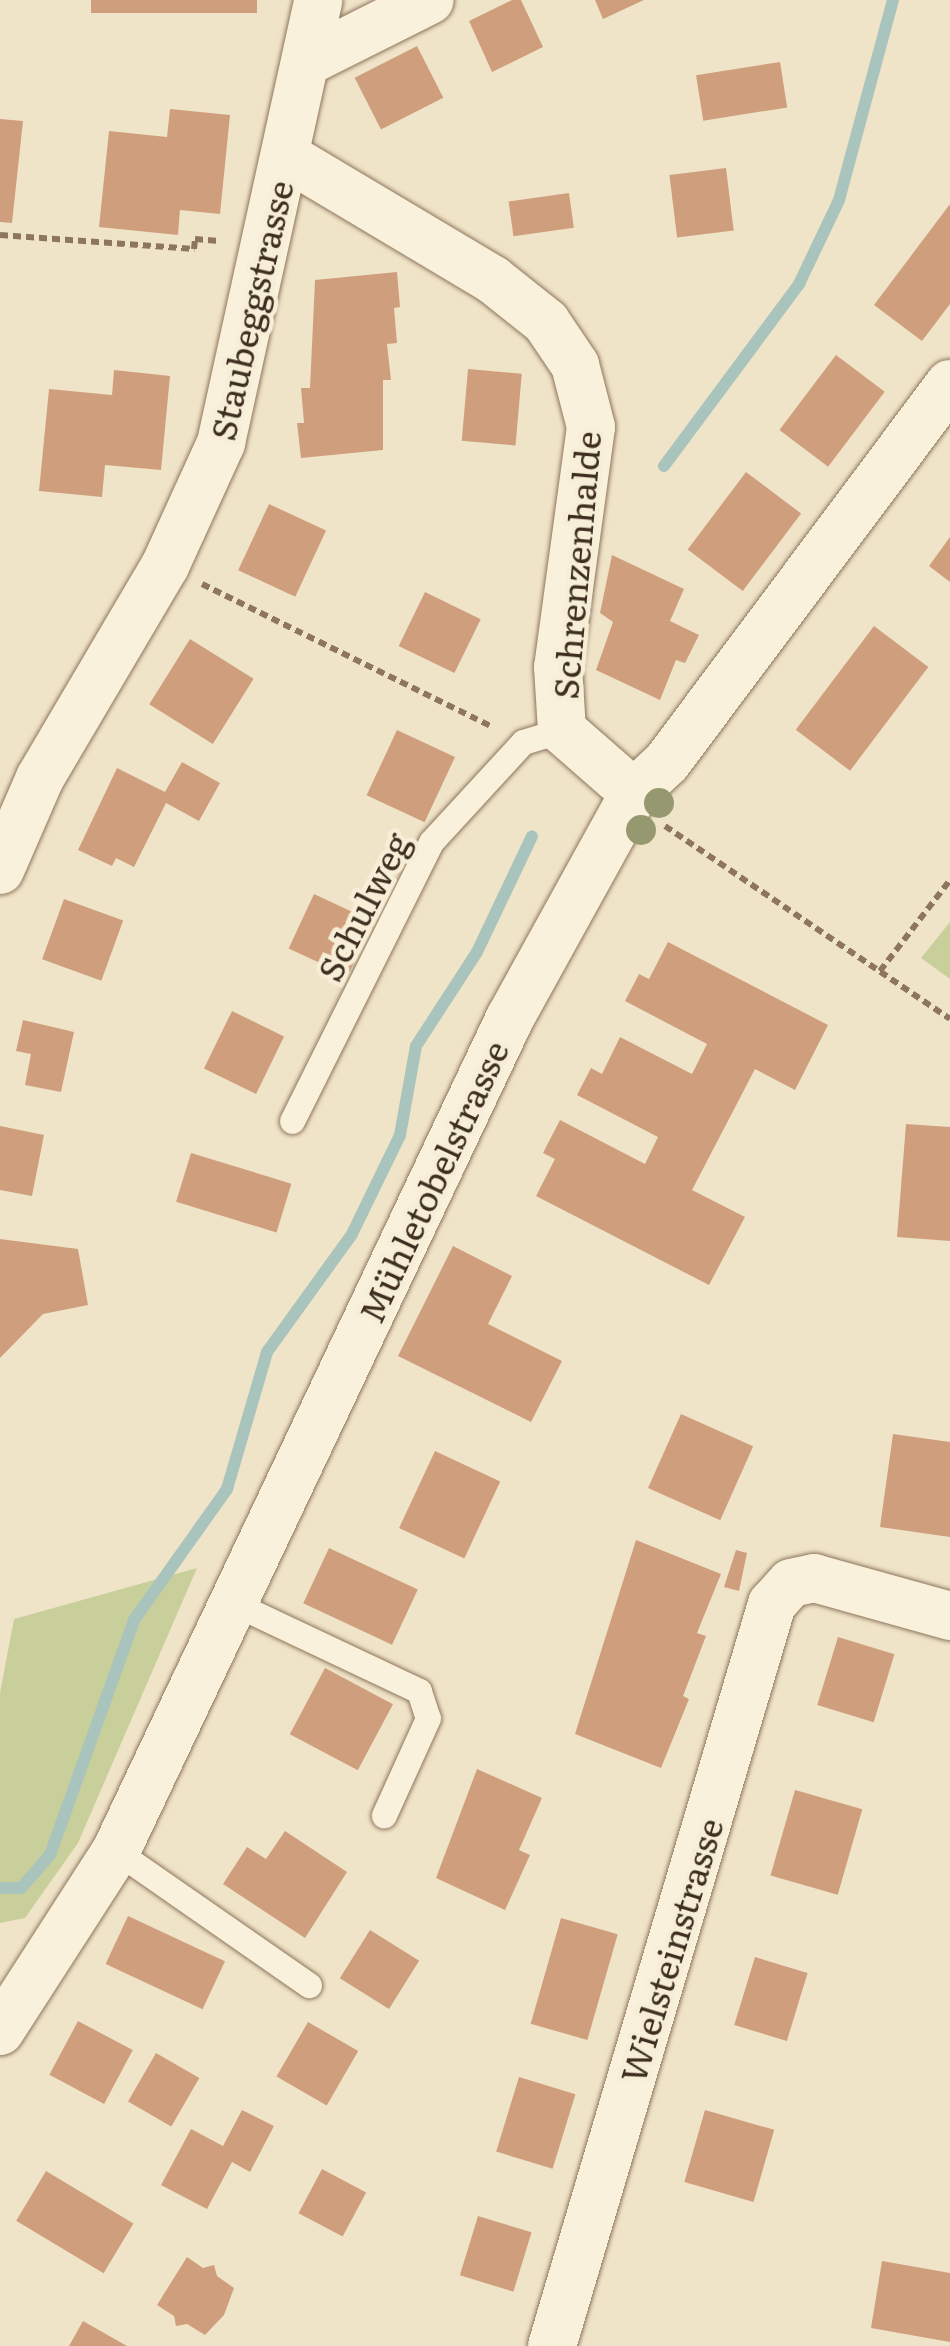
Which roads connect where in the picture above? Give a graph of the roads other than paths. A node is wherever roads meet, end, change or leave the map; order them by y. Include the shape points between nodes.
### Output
1 (318, 0) edge
2 (430, 0) edge
3 (308, 61) junction
4 (287, 156) junction
5 (950, 384) edge
6 (542, 736) junction
7 (649, 809) junction
8 (0, 871) edge
9 (292, 1122) dead end
10 (231, 1602) junction
11 (950, 1616) edge
12 (384, 1815) dead end
13 (116, 1852) junction
14 (309, 1985) dead end
15 (0, 2030) edge
16 (552, 2346) edge

1 - 3 street, Staubeggstrasse
2 - 3 street
3 - 4 street, Staubeggstrasse
4 - 6 street, Schrenzenhalde via 492,279 546,322 575,365 591,427
4 - 8 street, Staubeggstrasse via 221,443 165,566 40,778
5 - 7 street, Mühletobelstrasse via 666,762
6 - 7 street, Schrenzenhalde
6 - 9 lane, Schulweg via 431,842
7 - 10 street, Mühletobelstrasse via 510,1018
10 - 12 lane via 420,1691 428,1718
10 - 13 street, Mühletobelstrasse
11 - 16 street, Wielsteinstrasse via 814,1578 791,1583 772,1604
13 - 14 lane
13 - 15 street, Mühletobelstrasse

